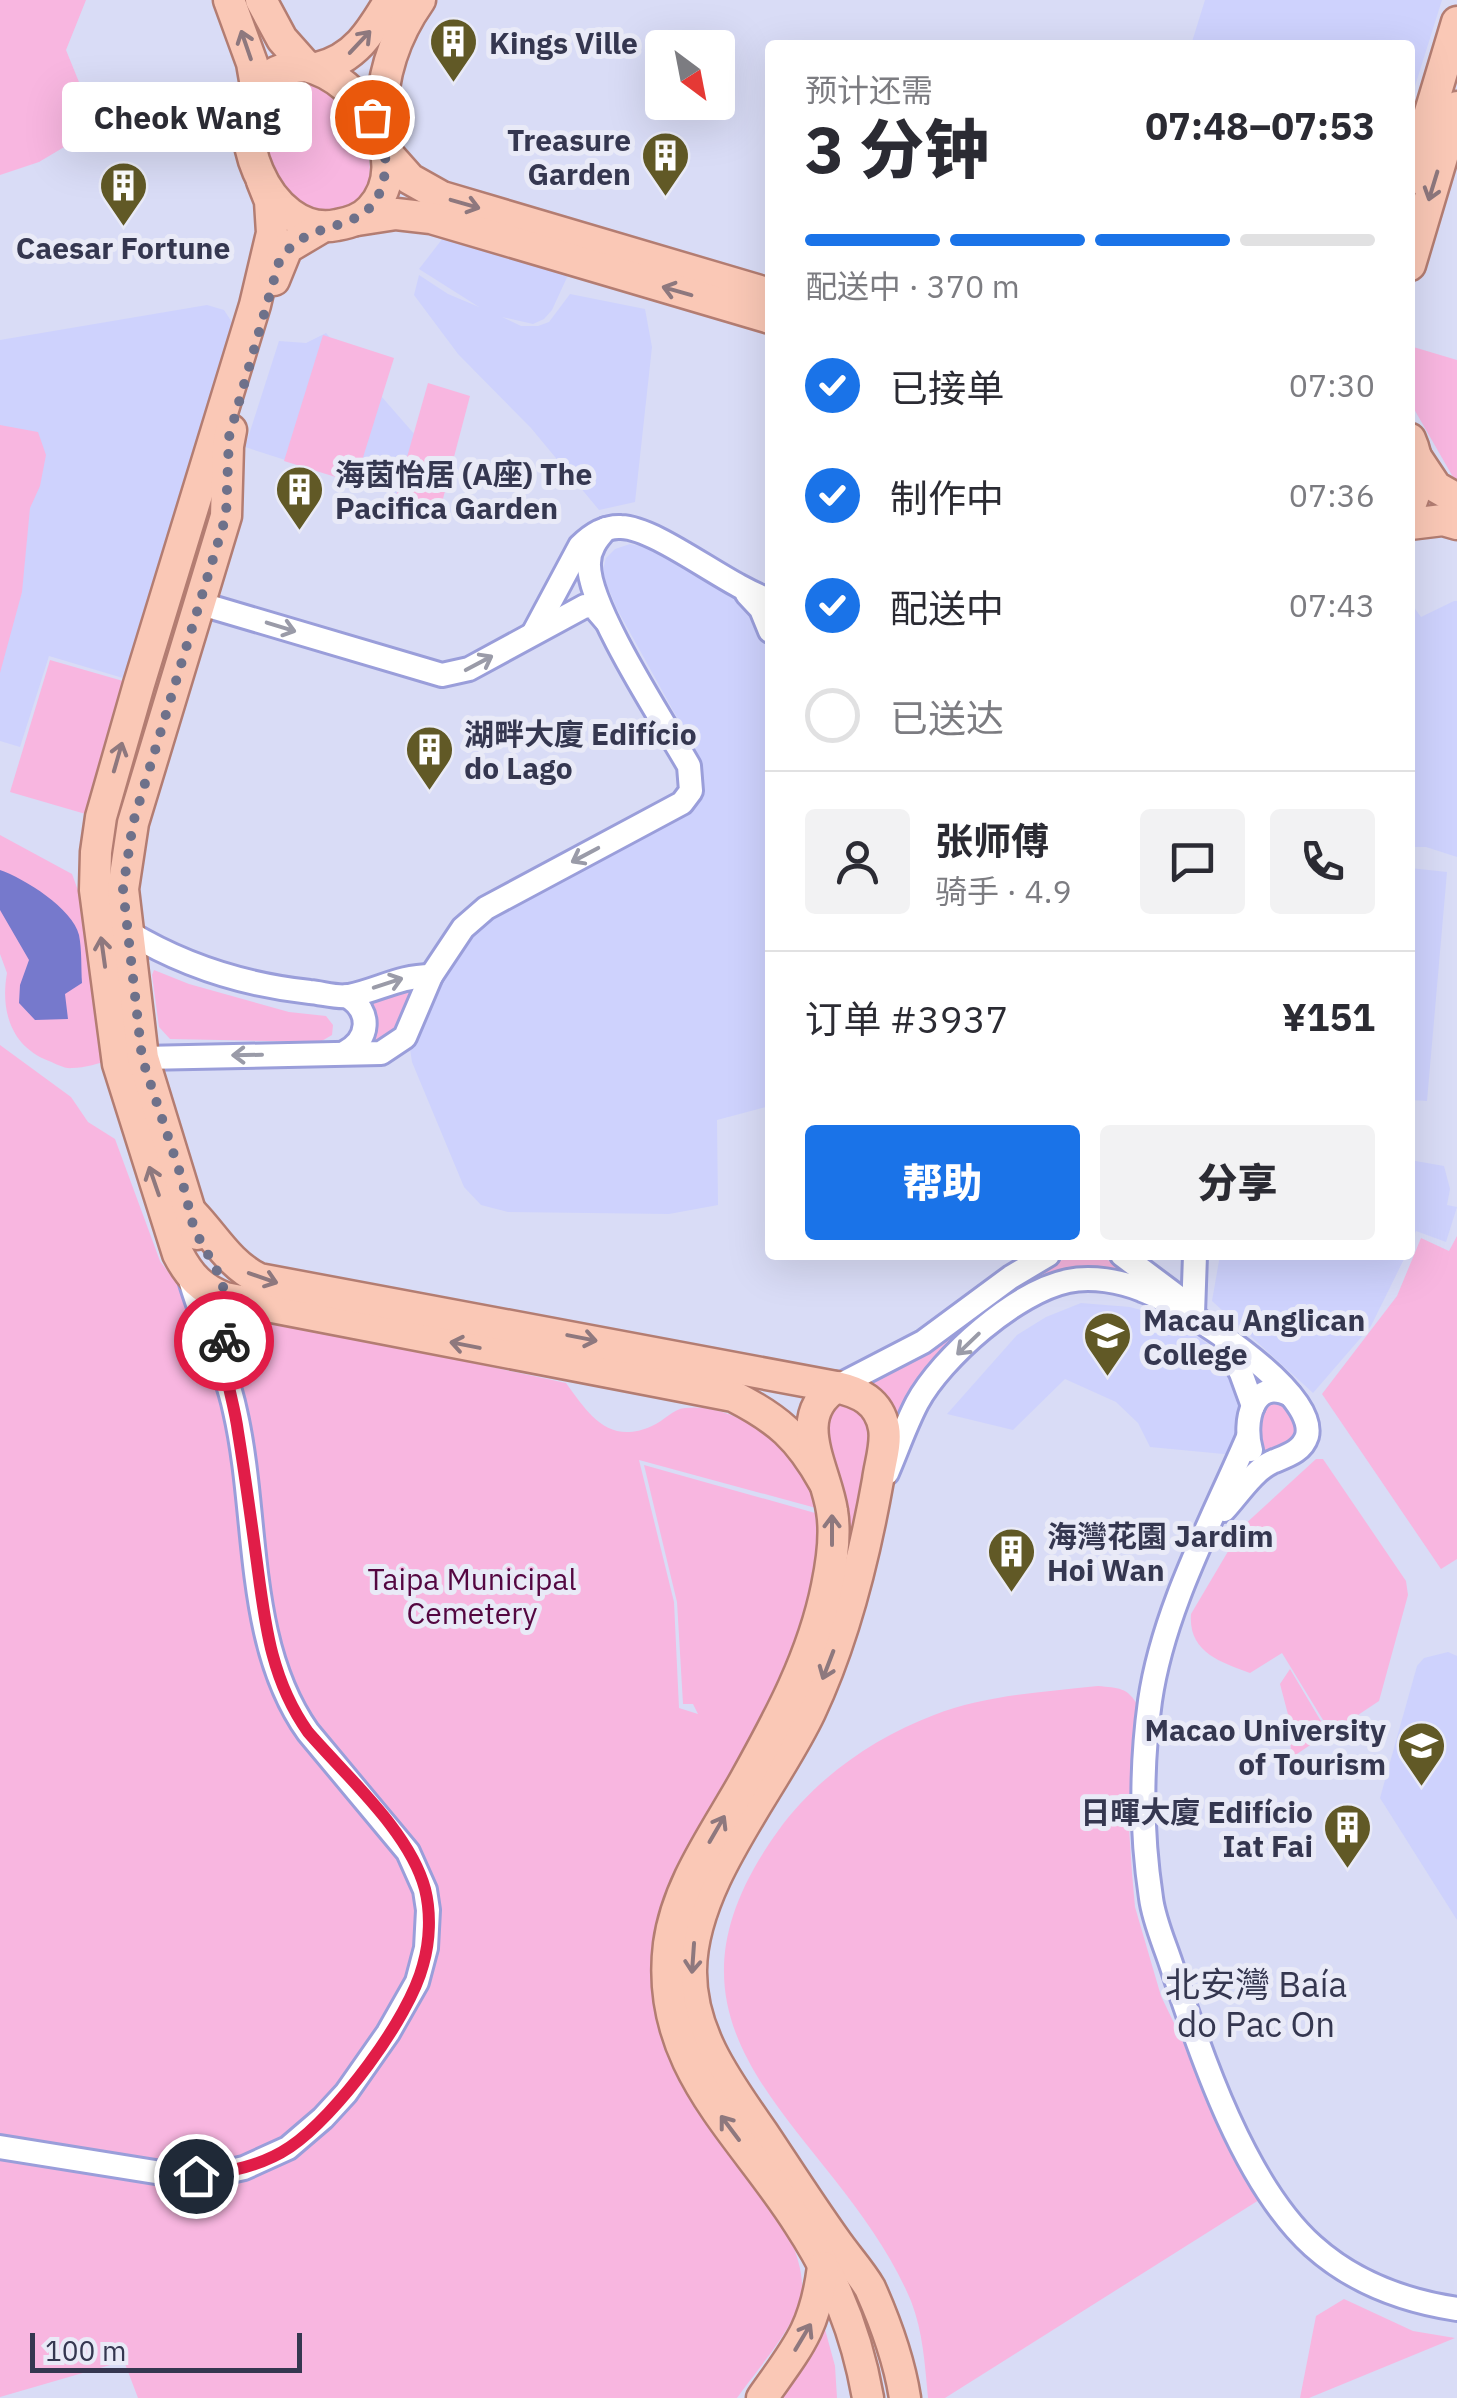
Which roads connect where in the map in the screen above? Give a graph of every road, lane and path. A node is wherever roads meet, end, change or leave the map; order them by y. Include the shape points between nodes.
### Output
1 (229, 0) edge
2 (261, 0) edge
3 (390, 0) edge
4 (420, 0) edge
5 (1457, 22) edge
6 (312, 67) junction
7 (256, 92) junction
8 (1457, 107) edge
9 (384, 144) junction
10 (1415, 162) edge
11 (262, 181) junction
12 (357, 220) junction
13 (319, 229) junction
14 (1415, 248) edge
15 (765, 293) edge
16 (765, 317) edge
17 (1415, 454) edge
18 (1457, 499) edge
19 (1415, 523) edge
20 (1457, 524) edge
21 (606, 529) junction
22 (198, 603) junction
23 (765, 612) edge
24 (611, 628) junction
25 (534, 632) junction
26 (139, 684) junction
27 (128, 932) junction
28 (432, 976) junction
29 (346, 996) junction
30 (111, 1013) junction
31 (344, 1053) junction
32 (142, 1058) junction
33 (193, 1214) junction
34 (1040, 1260) edge
35 (1130, 1260) edge
36 (1181, 1260) edge
37 (1195, 1260) edge
38 (188, 1272) junction
39 (1080, 1278) junction
40 (1157, 1278) junction
41 (988, 1295) junction
42 (225, 1298) junction
43 (1006, 1311) junction
44 (1193, 1314) junction
45 (1216, 1331) junction
46 (222, 1368) junction
47 (836, 1387) junction
48 (1290, 1395) junction
49 (1253, 1406) junction
50 (1248, 1437) junction
51 (1270, 1463) junction
52 (824, 1482) junction
53 (874, 1504) junction
54 (1212, 1524) junction
55 (0, 2147) edge
56 (830, 2255) junction
57 (1457, 2309) edge
58 (762, 2398) edge
59 (854, 2398) edge
60 (868, 2398) edge
61 (888, 2398) edge
62 (905, 2398) edge

7 -> 1 main road
2 - 6 main road via 282,39
6 -> 3 main road via 340,60 363,43
4 - 9 main road via 386,72
5 - 10 main road
6 - 7 main road via 287,68
6 - 9 main road via 344,84
7 - 11 main road via 250,140
8 -> 14 main road
9 - 12 main road via 379,197
9 -> 15 main road via 410,179 442,197
11 - 13 main road via 290,216
11 - 26 main road via 272,234 255,305
12 - 13 main road
16 -> 12 main road via 432,218
13 - 22 main road via 287,248 279,262 229,437 226,516
17 - 18 main road via 1436,487
19 - 20 main road
21 - 23 street via 637,530 737,585
21 - 24 street via 588,559
21 - 25 street via 580,546
22 -> 25 street via 442,675 468,669
22 - 26 main road via 180,602 170,611 153,665
22 - 27 main road via 133,823 123,889
24 - 25 street via 594,607 584,606
24 -> 28 street via 689,766 691,791 671,810 486,908 463,928
30 -> 26 main road via 94,890 96,852
27 - 29 street via 207,970
27 - 32 main road
29 -> 28 street via 408,976
28 - 31 street via 406,1037 381,1053
29 - 31 street via 360,1008 365,1025 359,1042
30 - 32 main road
38 -> 30 main road via 143,1150
31 -> 32 street
32 - 33 main road
33 - 42 main road
33 -> 47 main road via 220,1248 259,1279
34 - 41 street
35 - 40 street
36 - 40 street
37 - 44 street
38 - 42 main road
38 - 46 street
39 - 40 street
39 - 43 street
39 - 44 street via 1138,1288
40 - 44 street
41 - 43 street via 987,1306
41 - 47 street via 922,1342
42 - 46 street
52 -> 42 main road via 783,1426 732,1396
43 -> 53 street via 918,1401
44 - 45 street
45 - 48 street
45 - 49 street
46 - 55 street via 236,1412 277,1674 308,1732 408,1852 428,1910 423,1966 346,2093 307,2134 266,2160 217,2174 174,2175
47 - 52 main road via 816,1406 811,1427
47 - 53 main road via 862,1394 884,1428
48 - 49 street via 1264,1391
48 - 51 street via 1306,1422 1306,1439 1296,1452
49 - 50 street
50 - 51 street via 1254,1456
50 - 54 street
51 - 54 street
56 -> 52 main road via 714,2108 688,2063 671,2016 668,1971 688,1880 796,1684 814,1636 832,1549
53 -> 56 main road via 834,1652 810,1712 708,1893 691,1971 704,2038
54 - 57 street via 1174,1614 1150,1699 1143,1782 1151,1903 1200,2052 1272,2196 1312,2245 1366,2284
58 -> 56 main road via 809,2330
56 - 59 main road
56 - 60 main road
56 - 61 main road via 862,2296
56 - 62 main road via 870,2288

